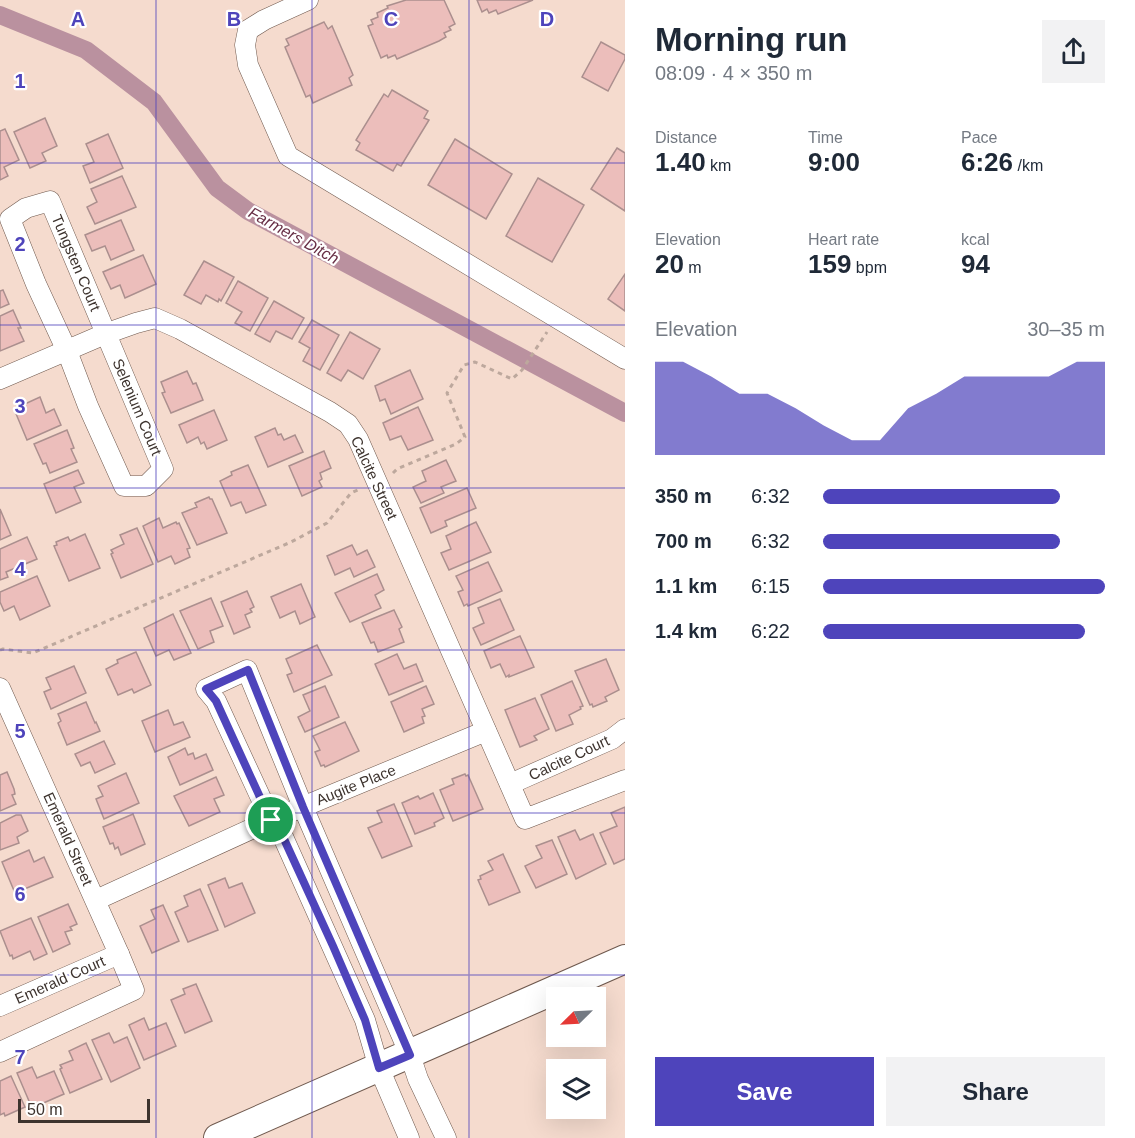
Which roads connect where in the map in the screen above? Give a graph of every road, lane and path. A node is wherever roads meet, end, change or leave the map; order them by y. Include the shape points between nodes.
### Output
1 (308, 0) edge
2 (105, 334) junction
3 (540, 343) dead end
4 (67, 351) junction
5 (625, 359) edge
6 (0, 379) edge
7 (377, 481) junction
8 (0, 650) edge
9 (0, 688) edge
10 (625, 729) edge
11 (486, 731) junction
12 (625, 780) edge
13 (510, 784) junction
14 (303, 807) junction
15 (271, 820) junction
16 (96, 900) junction
17 (119, 954) junction
18 (625, 959) edge
19 (0, 1006) edge
20 (0, 1052) edge
21 (410, 1055) junction
22 (379, 1068) junction
23 (218, 1138) edge
24 (409, 1138) edge
25 (446, 1138) edge

1 - 5 street via 248,30 245,45 248,65 288,156
2 - 4 street, Calcite Street
2 - 4 street, Tungsten Court via 50,201 27,208 10,219
2 - 4 street, Selenium Court via 163,469 146,486 124,486
2 - 7 street, Calcite Street via 155,318 180,329 348,424
3 - 7 path via 512,379 474,362 464,365 447,393 465,437
4 - 6 street, Calcite Street
7 - 8 path via 351,493 327,523 291,542 33,653
7 - 11 street, Calcite Street
9 - 16 street, Emerald Street
10 - 13 street, Calcite Court via 612,739
11 - 13 street, Calcite Street
11 - 14 street, Augite Place
12 - 13 street, Calcite Street via 525,819
14 - 15 street, Augite Place
14 - 15 street via 248,670 206,689 216,701
14 - 21 street
15 - 16 street, Augite Place
15 - 22 street via 284,839 365,1020
16 - 17 street, Emerald Street
17 - 19 street, Emerald Court
17 - 20 street, Emerald Street via 134,990
18 - 21 main road
21 - 22 main road
21 - 25 street
22 - 23 main road
22 - 24 street

